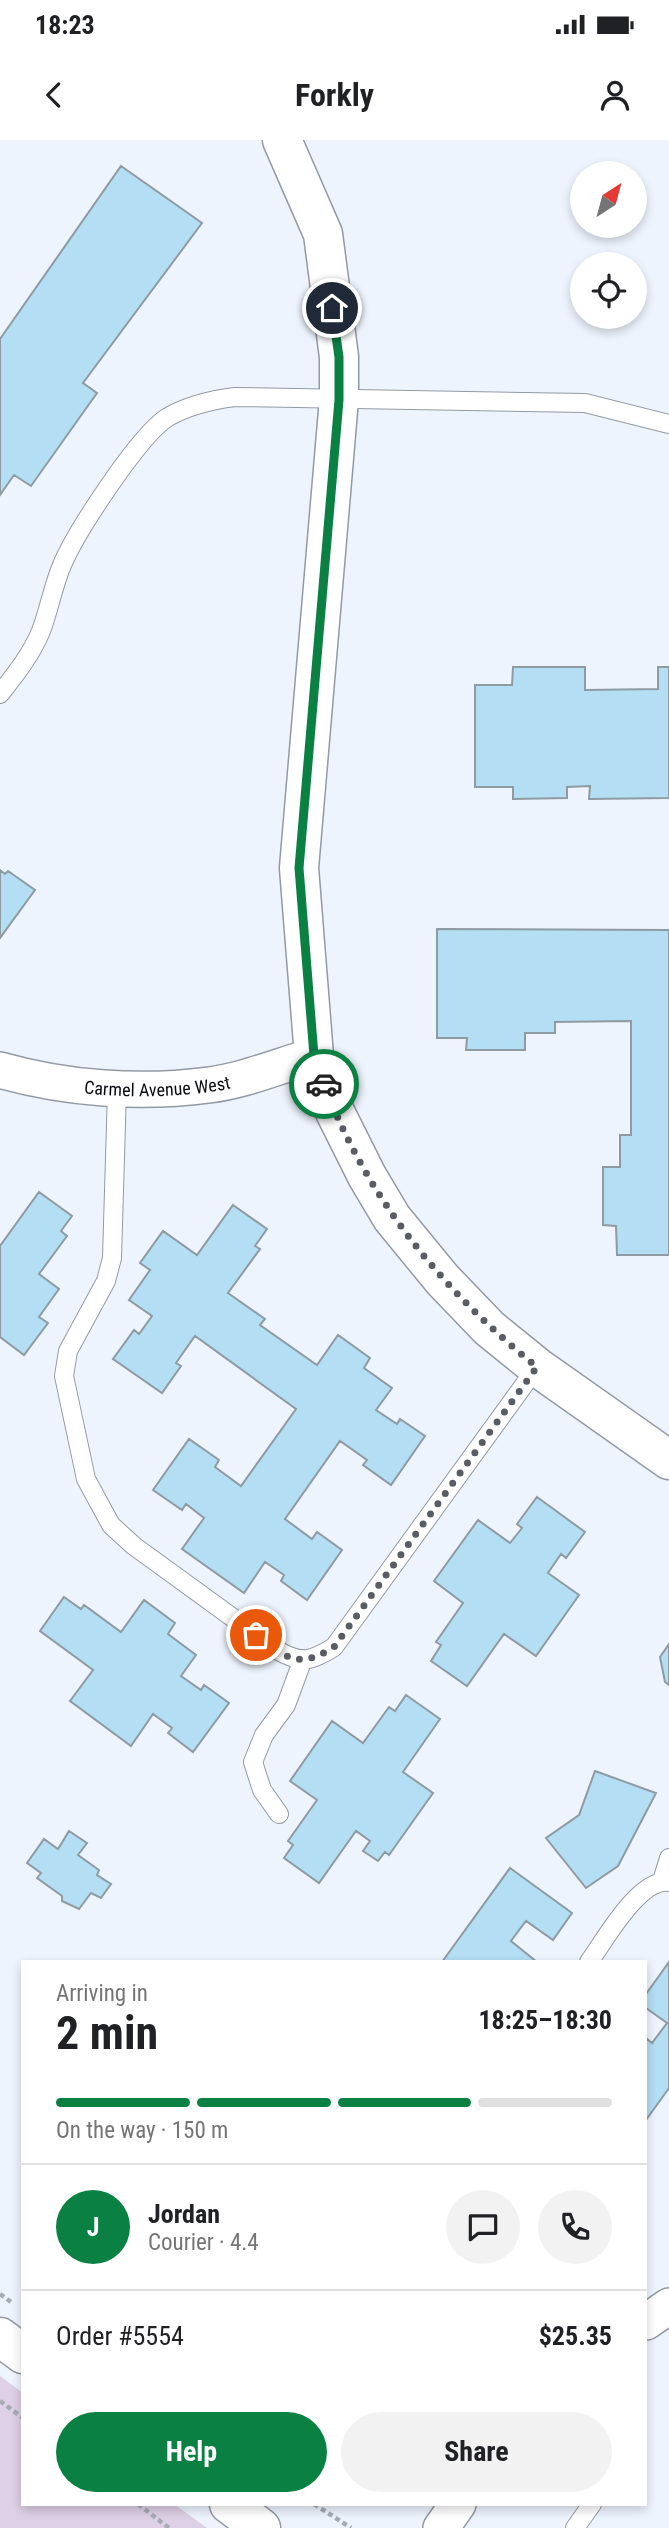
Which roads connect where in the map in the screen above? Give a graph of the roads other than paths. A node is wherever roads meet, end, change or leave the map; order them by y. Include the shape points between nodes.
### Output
1 (282, 140) edge
2 (339, 400) junction
3 (669, 424) edge
4 (0, 694) edge
5 (314, 1056) junction
6 (0, 1070) edge
7 (117, 1090) junction
8 (537, 1367) junction
9 (669, 1460) edge
10 (303, 1660) junction
11 (279, 1814) dead end
12 (669, 1858) edge
13 (666, 1881) edge
14 (590, 1960) edge
15 (669, 2306) edge
16 (647, 2321) edge
17 (0, 2337) edge
18 (21, 2353) edge
19 (232, 2506) edge
20 (457, 2506) edge
21 (591, 2506) edge
22 (261, 2528) edge
23 (441, 2528) edge
24 (575, 2528) edge

1 - 2 street via 323,234 339,357
2 - 3 lane via 585,403
2 - 4 lane via 234,397 204,401 166,418 88,519 63,564 40,632
2 - 5 street via 299,868
5 - 7 street, Carmel Avenue West via 211,1085
5 - 8 street via 335,1112 393,1218 489,1328
6 - 7 street, Carmel Avenue West
7 - 10 lane via 112,1258 106,1281 68,1351 64,1376 86,1479 111,1525 134,1546 277,1650
8 - 9 street
8 - 10 lane via 334,1647 314,1660
10 - 11 lane via 286,1706 264,1735 253,1762 262,1790
12 - 13 lane
13 - 14 lane via 636,1897
15 - 16 street
17 - 18 street
19 - 22 street
20 - 23 street
21 - 24 lane

